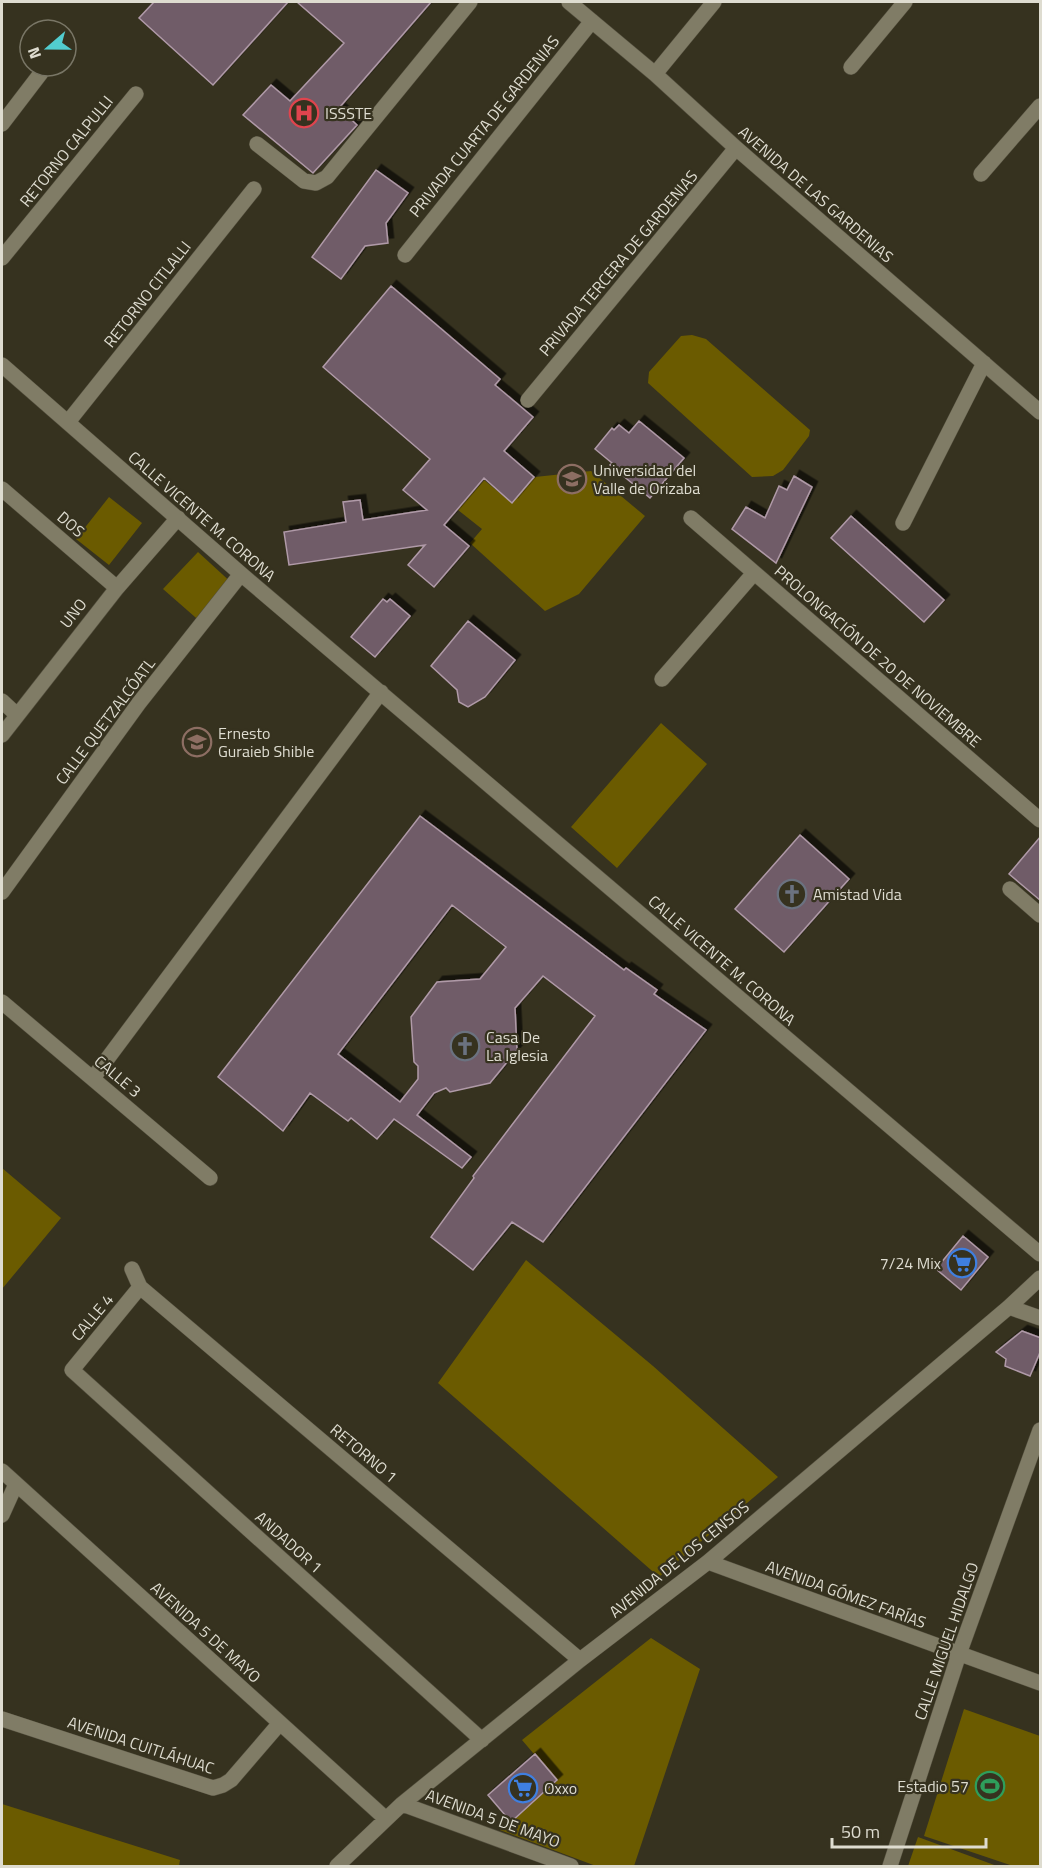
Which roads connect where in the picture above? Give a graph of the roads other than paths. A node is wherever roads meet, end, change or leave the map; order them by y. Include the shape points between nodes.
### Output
1 (470, 2) edge
2 (569, 2) edge
3 (714, 2) edge
4 (905, 2) edge
5 (592, 21) junction
6 (851, 67) dead end
7 (655, 74) junction
8 (37, 78) edge
9 (136, 94) dead end
10 (1041, 106) edge
11 (2, 124) edge
12 (257, 144) dead end
13 (736, 148) junction
14 (981, 174) dead end
15 (254, 189) dead end
16 (405, 255) dead end
17 (2, 258) edge
18 (984, 363) junction
19 (2, 365) edge
20 (528, 400) dead end
21 (1041, 412) edge
22 (68, 422) junction
23 (2, 489) edge
24 (178, 518) junction
25 (692, 518) dead end
26 (903, 523) dead end
27 (754, 573) junction
28 (241, 574) junction
29 (117, 588) junction
30 (662, 679) dead end
31 (381, 692) junction
32 (2, 702) edge
33 (17, 715) junction
34 (2, 735) edge
35 (1041, 820) edge
36 (1010, 889) dead end
37 (2, 892) edge
38 (1041, 915) edge
39 (2, 1002) edge
40 (93, 1078) junction
41 (210, 1178) dead end
42 (1041, 1254) edge
43 (132, 1269) dead end
44 (1041, 1278) edge
45 (140, 1287) junction
46 (1009, 1307) junction
47 (1041, 1318) edge
48 (72, 1370) joint
49 (1041, 1430) edge
50 (2, 1471) edge
51 (16, 1484) junction
52 (2, 1515) edge
53 (708, 1562) junction
54 (959, 1654) junction
55 (580, 1660) junction
56 (1041, 1683) edge
57 (2, 1719) edge
58 (280, 1723) junction
59 (482, 1740) junction
60 (402, 1804) junction
61 (386, 1819) junction
62 (337, 1866) edge
63 (571, 1866) edge
64 (890, 1866) edge

1 - 12 street via 327,177 316,183 304,181
2 - 5 street, AVENIDA DE LAS GARDENIAS
3 - 7 street
4 - 6 street
5 - 7 street, AVENIDA DE LAS GARDENIAS
5 - 16 street, PRIVADA CUARTA DE GARDENIAS
7 - 13 street, AVENIDA DE LAS GARDENIAS
8 - 11 street
9 - 17 street, RETORNO CALPULLI
10 - 14 street
13 - 18 street, AVENIDA DE LAS GARDENIAS
13 - 20 street, PRIVADA TERCERA DE GARDENIAS
15 - 22 street, RETORNO CITLALLI
18 - 21 street, AVENIDA DE LAS GARDENIAS
18 - 26 street
19 - 22 street, CALLE VICENTE M. CORONA
22 - 24 street, CALLE VICENTE M. CORONA
23 - 29 street, DOS
24 - 28 street, CALLE VICENTE M. CORONA
24 - 29 street, UNO
25 - 27 street, PROLONGACIÓN DE 20 DE NOVIEMBRE
27 - 30 street
27 - 35 street, PROLONGACIÓN DE 20 DE NOVIEMBRE
28 - 31 street, CALLE VICENTE M. CORONA
28 - 37 street, CALLE QUETZALCÓATL via 139,703
29 - 33 street, UNO
31 - 40 street
31 - 42 street, CALLE VICENTE M. CORONA
32 - 33 street
33 - 34 street, UNO
36 - 38 street
39 - 40 street, CALLE 3
40 - 41 street, CALLE 3
43 - 45 street, RETORNO 1
44 - 46 street, AVENIDA DE LOS CENSOS
45 - 48 street, CALLE 4
45 - 55 street, RETORNO 1
46 - 47 street
46 - 53 street, AVENIDA DE LOS CENSOS
48 - 59 street, ANDADOR 1
49 - 54 street, CALLE MIGUEL HIDALGO
50 - 51 street, AVENIDA 5 DE MAYO
51 - 52 street
51 - 58 street, AVENIDA 5 DE MAYO
53 - 54 street, AVENIDA GÓMEZ FARÍAS
53 - 55 street, AVENIDA DE LOS CENSOS
54 - 56 street, AVENIDA GÓMEZ FARÍAS
54 - 64 street, CALLE MIGUEL HIDALGO
55 - 59 street, AVENIDA DE LOS CENSOS
57 - 58 street, AVENIDA CUITLÁHUAC via 213,1788 231,1780
58 - 61 street, AVENIDA 5 DE MAYO
59 - 60 street, AVENIDA DE LOS CENSOS
60 - 61 street, AVENIDA DE LOS CENSOS
60 - 63 street, AVENIDA 5 DE MAYO
61 - 62 street, AVENIDA DE LOS CENSOS

